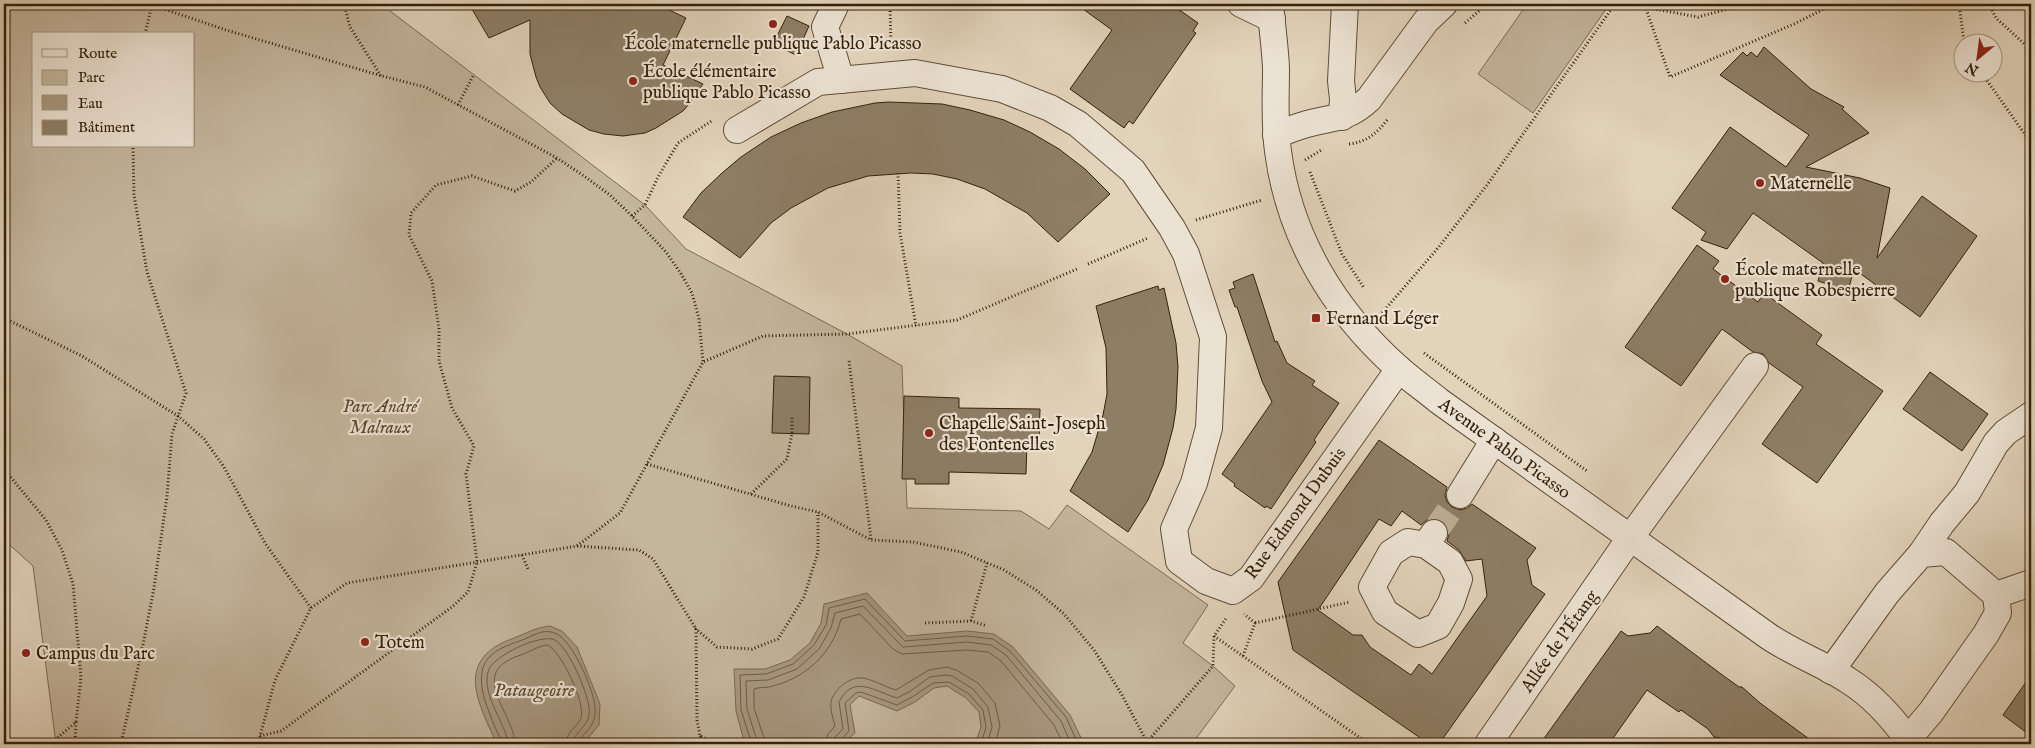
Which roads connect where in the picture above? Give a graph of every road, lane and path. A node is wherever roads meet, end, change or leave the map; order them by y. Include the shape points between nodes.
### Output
1 (165, 4) edge
2 (344, 4) edge
3 (836, 4) edge
4 (890, 4) edge
5 (1241, 4) edge
6 (1345, 4) edge
7 (1444, 4) edge
8 (1615, 4) edge
9 (1636, 4) edge
10 (1747, 4) edge
11 (1834, 4) edge
12 (1959, 4) edge
13 (1989, 4) edge
14 (152, 5) edge
15 (1645, 6) junction
16 (160, 8) junction
17 (1271, 12) edge
18 (145, 32) edge
19 (1963, 32) edge
20 (2031, 50) edge
21 (474, 74) dead end
22 (382, 76) junction
23 (892, 76) junction
24 (841, 80) junction
25 (1988, 82) edge
26 (458, 105) junction
27 (1342, 117) junction
28 (736, 130) joint
29 (1277, 143) junction
30 (2031, 143) edge
31 (133, 148) edge
32 (557, 158) junction
33 (898, 173) dead end
34 (632, 216) junction
35 (1077, 268) dead end
36 (1365, 291) dead end
37 (1378, 309) dead end
38 (1382, 313) junction
39 (4, 318) edge
40 (1389, 320) dead end
41 (916, 326) junction
42 (1424, 353) dead end
43 (849, 361) dead end
44 (703, 362) junction
45 (1755, 366) dead end
46 (1399, 369) junction
47 (2031, 415) edge
48 (178, 416) junction
49 (792, 417) dead end
50 (1494, 440) junction
51 (647, 464) junction
52 (4, 470) edge
53 (1591, 474) dead end
54 (750, 494) junction
55 (1460, 495) tunnel mouth
56 (818, 512) junction
57 (1630, 538) junction
58 (871, 540) junction
59 (577, 546) junction
60 (1921, 554) junction
61 (522, 555) junction
62 (477, 562) junction
63 (987, 563) junction
64 (528, 568) dead end
65 (2031, 583) edge
66 (1996, 595) junction
67 (1377, 596) junction
68 (311, 608) junction
69 (1241, 612) dead end
70 (1228, 614) dead end
71 (971, 621) junction
72 (925, 623) dead end
73 (1255, 623) junction
74 (987, 626) dead end
75 (696, 630) junction
76 (1214, 636) junction
77 (1243, 656) junction
78 (1831, 671) junction
79 (76, 722) junction
80 (260, 736) junction
81 (700, 736) junction
82 (974, 740) dead end
83 (1910, 742) edge
84 (1147, 743) edge
85 (50, 744) edge
86 (75, 744) edge
87 (121, 744) edge
88 (258, 744) edge
89 (706, 744) edge
90 (718, 744) edge
91 (971, 744) edge
92 (1369, 744) edge
93 (1488, 744) edge

1 - 16 path
2 - 22 path via 350,27
3 - 24 street via 825,27
4 - 23 path
5 - 17 street
6 - 27 street
7 - 27 street via 1426,21 1369,99 1358,110
8 - 38 path via 1487,185
9 - 15 path
10 - 15 path via 1698,17
11 - 15 path via 1670,77
12 - 19 path
13 - 20 path via 1996,18
14 - 16 path
14 - 18 path
16 - 22 path
17 - 29 street, Avenue Pablo Picasso via 1276,66
21 - 26 path
22 - 26 path via 425,87
23 - 24 street, Rue Edmond Dubuis
23 - 46 street, Rue Edmond Dubuis via 915,73 1002,89 1050,108 1078,124 1133,171 1172,228 1186,254 1213,337 1210,428 1194,483 1174,529 1179,561 1206,582 1233,591 1251,578
24 - 28 street, Rue Edmond Dubuis via 818,82
25 - 30 path
26 - 32 path
27 - 29 street via 1304,125
28 - 34 path via 729,116 715,118 678,143 645,205
29 - 36 path via 1299,163 1308,166 1342,254
29 - 46 street, Avenue Pablo Picasso via 1285,192 1311,258 1329,290 1356,326
31 - 48 path via 134,195 147,272 186,393
32 - 34 path via 610,195
32 - 62 path via 532,182 515,191 472,176 436,185 411,213 409,235 432,281 439,329 439,361 444,380 452,408 474,446 466,474
33 - 41 path via 900,233
34 - 44 path via 666,252 692,293 699,319
35 - 41 path via 958,320
37 - 38 path
38 - 40 path
39 - 48 path via 82,356
41 - 44 path via 847,334 763,336
42 - 53 path, Avenue Pablo Picasso
43 - 58 path
44 - 51 path
45 - 57 street, Allée de l'Étang
46 - 50 street, Avenue Pablo Picasso
47 - 60 street via 1996,443 1967,493
48 - 68 path via 204,440 224,467 265,542
48 - 87 path via 172,434 154,588
49 - 54 path via 787,458
50 - 55 street
50 - 57 street, Avenue Pablo Picasso
51 - 54 path
51 - 59 path via 620,513
52 - 79 path via 46,520 62,550 73,584 80,677
54 - 56 path
56 - 58 path
56 - 75 path via 818,552 804,597 778,639 752,649 718,647
57 - 78 street, Avenue Pablo Picasso via 1788,650
57 - 93 street, Allée de l'Étang
58 - 63 path via 913,542 961,552
59 - 61 path
59 - 75 path via 639,550 653,559
60 - 66 street via 1946,552
60 - 78 street via 1886,593
61 - 62 path
61 - 64 path
62 - 68 path via 347,583
62 - 80 path via 468,592 452,607 281,731
63 - 71 path
63 - 84 path via 1036,590 1064,614 1094,650
65 - 66 street
66 - 83 street via 1998,613 1986,634
67 - 67 street via 1372,587 1391,554 1408,542 1430,539 1450,562 1459,579 1438,626 1418,634 1385,612
67 - 73 path
68 - 80 path via 275,680
69 - 73 path
70 - 76 path
71 - 72 path
71 - 74 path
73 - 77 path
75 - 81 path
76 - 77 path
76 - 84 path via 1213,666
77 - 92 path
78 - 83 street, Avenue Pablo Picasso via 1850,681 1877,705
79 - 85 path
79 - 86 path
80 - 88 path
81 - 89 path
81 - 90 path
82 - 91 path

